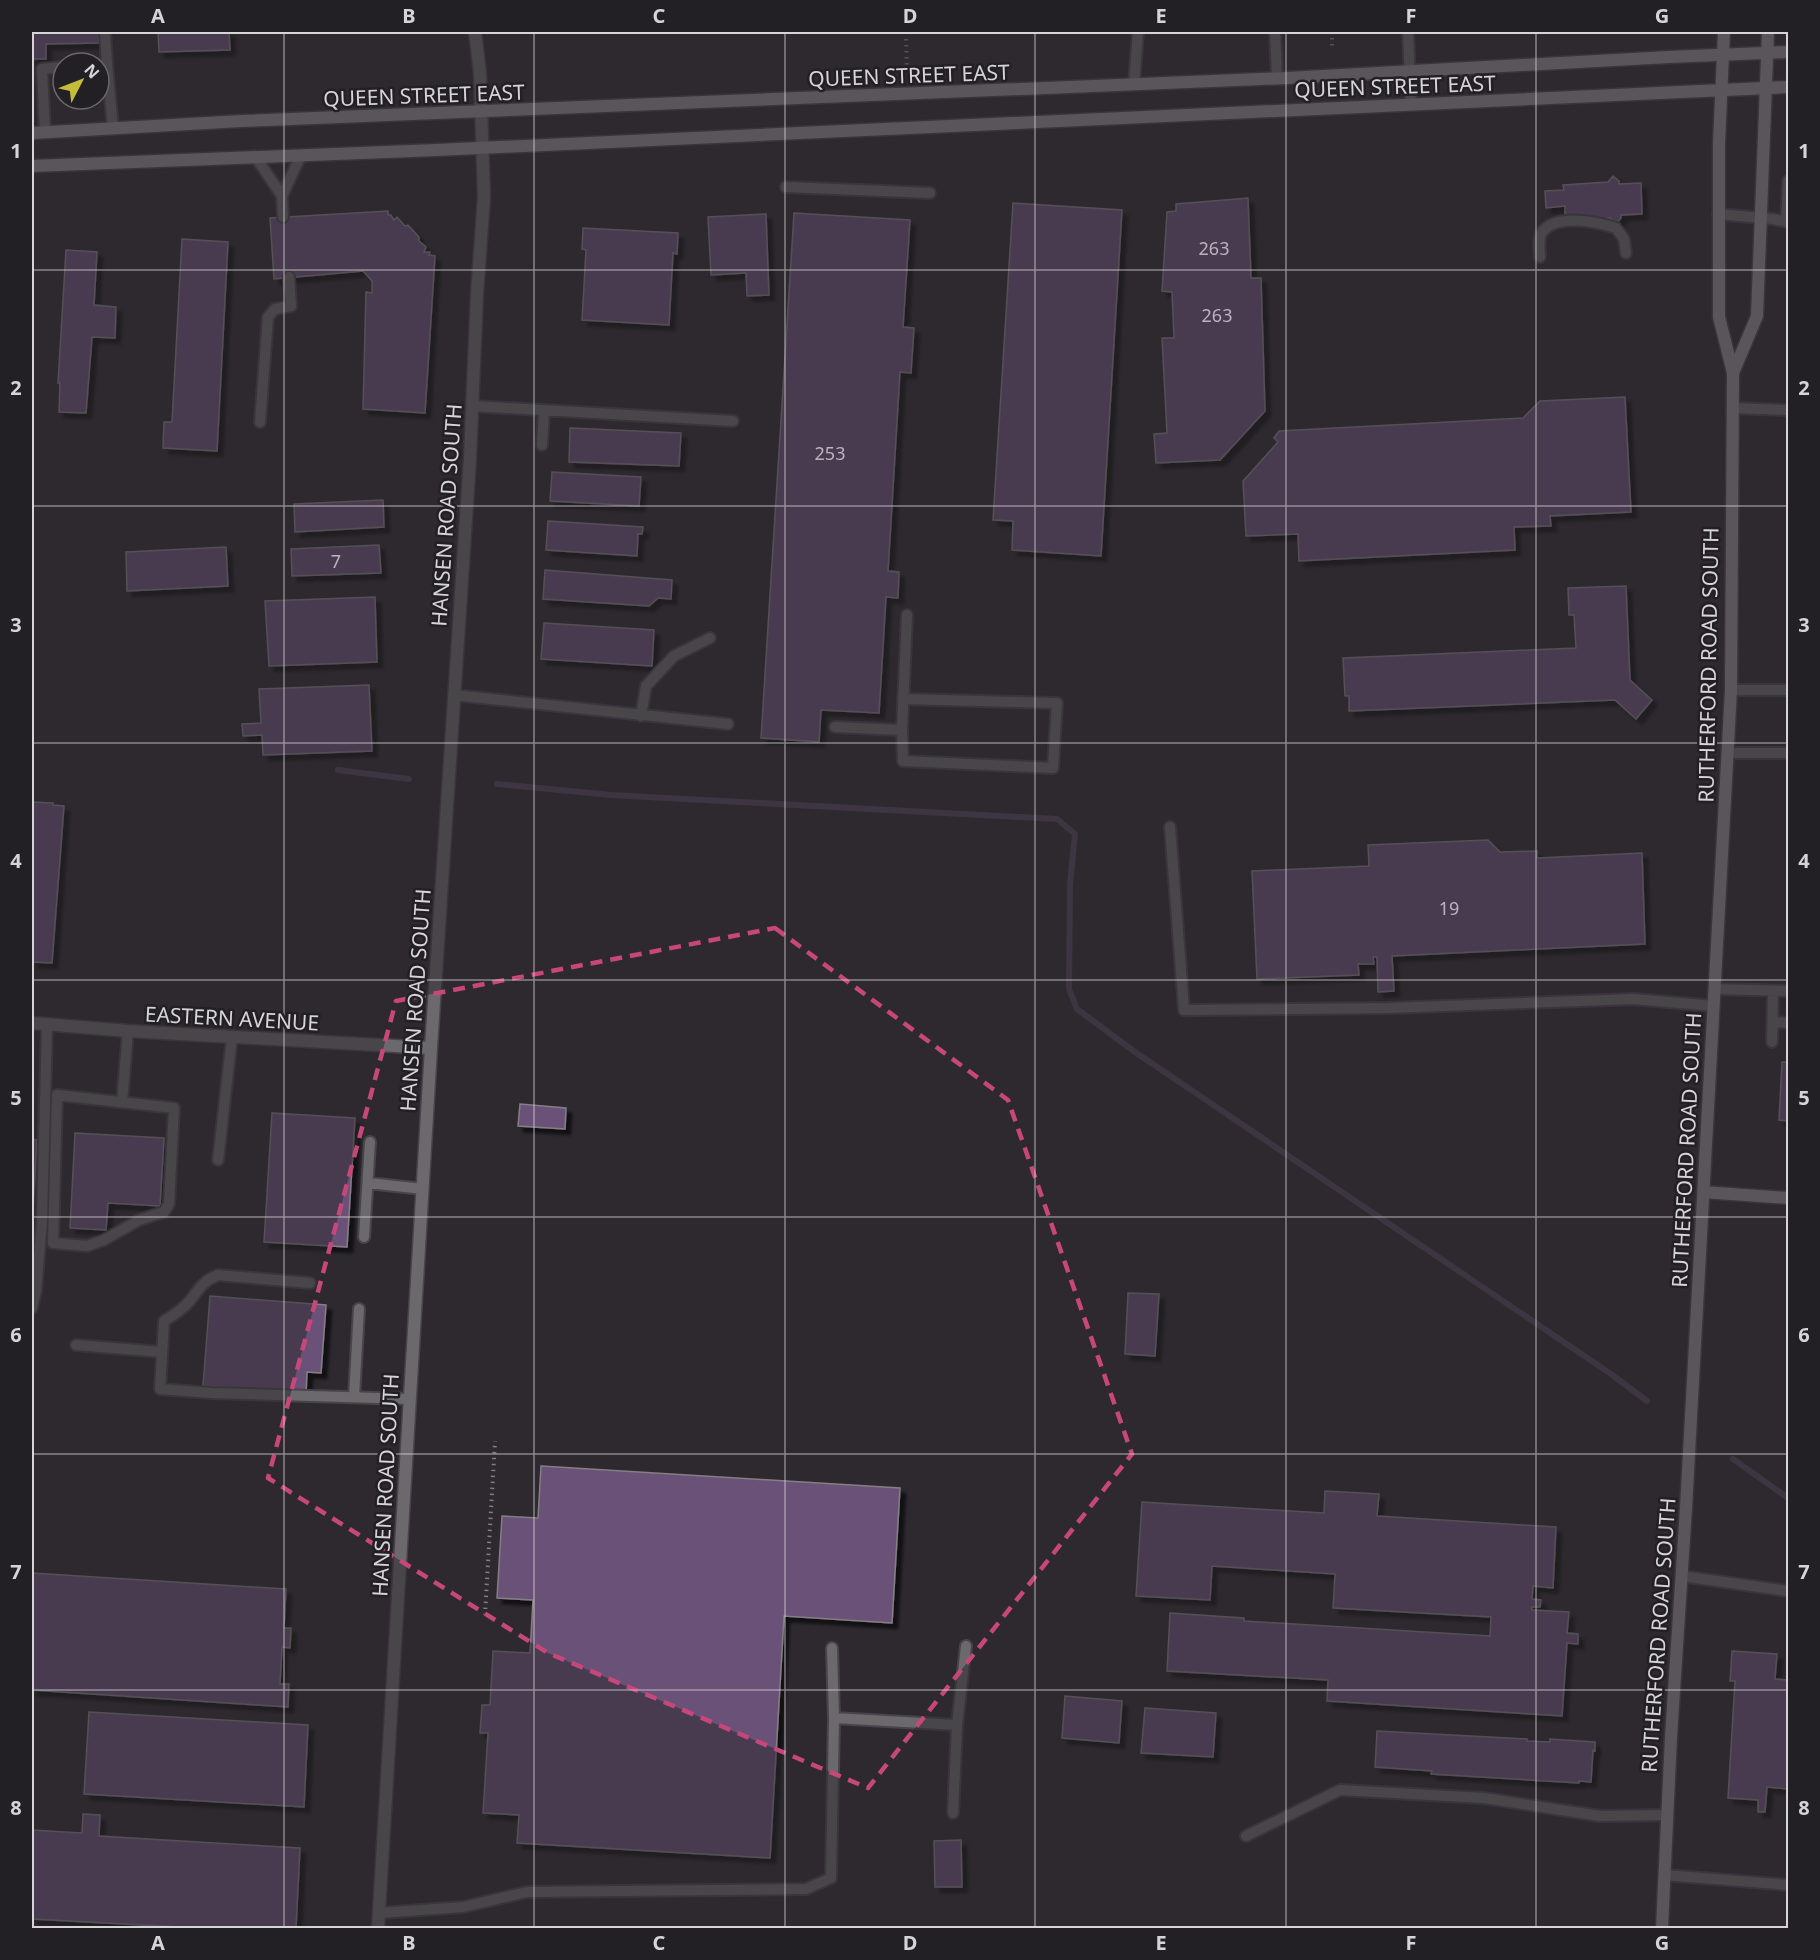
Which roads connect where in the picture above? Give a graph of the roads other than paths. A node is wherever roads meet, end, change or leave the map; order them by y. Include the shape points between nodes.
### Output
1 (105, 32) edge
2 (475, 32) edge
3 (1138, 32) edge
4 (1275, 32) edge
5 (1408, 32) edge
6 (1724, 32) edge
7 (1768, 32) edge
8 (104, 51) edge
9 (1788, 52) edge
10 (1767, 53) junction
11 (1723, 55) junction
12 (51, 68) edge
13 (1410, 71) junction
14 (1277, 78) junction
15 (1134, 84) junction
16 (1788, 87) edge
17 (1765, 88) junction
18 (1721, 90) junction
19 (1411, 105) junction
20 (110, 111) edge
21 (481, 112) junction
22 (113, 129) junction
23 (45, 132) junction
24 (32, 133) edge
25 (483, 148) junction
26 (301, 155) junction
27 (255, 156) junction
28 (32, 166) edge
29 (1788, 181) edge
30 (786, 188) dead end
31 (930, 193) dead end
32 (282, 196) junction
33 (1718, 214) junction
34 (284, 217) dead end
35 (1760, 217) junction
36 (1787, 222) edge
37 (1626, 253) dead end
38 (1540, 257) dead end
39 (289, 277) dead end
40 (1733, 373) junction
41 (472, 406) junction
42 (1732, 408) junction
43 (1788, 410) edge
44 (544, 412) junction
45 (733, 421) dead end
46 (260, 422) dead end
47 (542, 445) dead end
48 (907, 615) dead end
49 (710, 638) dead end
50 (1731, 690) junction
51 (1788, 690) edge
52 (454, 695) junction
53 (903, 699) junction
54 (641, 716) junction
55 (728, 724) dead end
56 (835, 727) dead end
57 (903, 730) junction
58 (1728, 753) junction
59 (1788, 753) edge
60 (1170, 827) dead end
61 (1715, 989) junction
62 (1773, 991) junction
63 (1788, 991) edge
64 (1714, 1005) junction
65 (1773, 1022) junction
66 (32, 1023) edge
67 (1788, 1023) edge
68 (47, 1024) junction
69 (128, 1031) junction
70 (231, 1037) junction
71 (1772, 1042) dead end
72 (431, 1048) junction
73 (122, 1102) junction
74 (370, 1142) dead end
75 (218, 1160) dead end
76 (368, 1183) junction
77 (423, 1189) junction
78 (1703, 1192) junction
79 (1788, 1198) edge
80 (364, 1237) dead end
81 (310, 1283) dead end
82 (32, 1308) edge
83 (359, 1309) dead end
84 (76, 1345) dead end
85 (162, 1352) junction
86 (354, 1397) junction
87 (410, 1399) junction
88 (1681, 1576) junction
89 (1788, 1591) edge
90 (966, 1646) dead end
91 (832, 1648) dead end
92 (834, 1718) junction
93 (957, 1725) junction
94 (953, 1813) dead end
95 (1667, 1815) junction
96 (1246, 1836) dead end
97 (1665, 1875) junction
98 (1788, 1885) edge
99 (379, 1913) junction
100 (378, 1929) edge
101 (1662, 1929) edge

1 - 8 lane
2 - 21 street, HANSEN ROAD SOUTH
3 - 15 lane
4 - 14 lane
5 - 13 lane
6 - 11 main road, RUTHERFORD ROAD SOUTH
7 - 10 main road, RUTHERFORD ROAD SOUTH
9 - 10 main road, QUEEN STREET EAST
10 - 11 main road, QUEEN STREET EAST
10 - 17 main road, RUTHERFORD ROAD SOUTH
11 - 13 main road, QUEEN STREET EAST
11 - 18 main road, RUTHERFORD ROAD SOUTH
12 - 23 lane via 42,69
13 - 14 main road, QUEEN STREET EAST
13 - 19 lane
14 - 15 main road, QUEEN STREET EAST
15 - 21 main road, QUEEN STREET EAST
16 - 17 main road, QUEEN STREET EAST
17 - 18 main road, QUEEN STREET EAST
17 - 35 main road, RUTHERFORD ROAD SOUTH
18 - 19 main road, QUEEN STREET EAST
18 - 33 main road, RUTHERFORD ROAD SOUTH
19 - 25 main road, QUEEN STREET EAST
20 - 22 lane
21 - 22 main road, QUEEN STREET EAST
21 - 25 street, HANSEN ROAD SOUTH
22 - 23 main road, QUEEN STREET EAST
23 - 24 main road, QUEEN STREET EAST
25 - 26 main road, QUEEN STREET EAST
25 - 41 street, HANSEN ROAD SOUTH via 484,197
26 - 27 main road, QUEEN STREET EAST
26 - 32 lane
27 - 28 main road, QUEEN STREET EAST
27 - 32 lane
29 - 36 lane
30 - 31 lane
32 - 34 lane
33 - 35 lane
33 - 40 main road, RUTHERFORD ROAD SOUTH via 1719,317
35 - 36 lane
35 - 40 main road, RUTHERFORD ROAD SOUTH via 1757,316
37 - 38 lane via 1624,239 1616,228 1580,220 1557,222 1543,230
39 - 46 lane via 291,306 275,309 268,317
40 - 42 main road, RUTHERFORD ROAD SOUTH
41 - 44 lane
41 - 52 street, HANSEN ROAD SOUTH
42 - 43 lane
42 - 50 main road, RUTHERFORD ROAD SOUTH
44 - 45 lane
44 - 47 lane
48 - 53 lane
49 - 54 lane via 674,656 646,686
50 - 51 lane
50 - 58 main road, RUTHERFORD ROAD SOUTH
52 - 54 lane
52 - 72 street, HANSEN ROAD SOUTH
53 - 57 lane
53 - 57 lane via 1057,703 1053,768 903,761
54 - 55 lane
56 - 57 lane
58 - 59 lane
58 - 61 main road, RUTHERFORD ROAD SOUTH
60 - 64 lane via 1184,1010 1633,999
61 - 62 lane
61 - 64 main road, RUTHERFORD ROAD SOUTH
62 - 63 lane
62 - 65 lane
64 - 78 main road, RUTHERFORD ROAD SOUTH
65 - 67 lane
65 - 71 lane
66 - 68 street, EASTERN AVENUE
68 - 69 street, EASTERN AVENUE
68 - 82 lane via 42,1221
69 - 70 street, EASTERN AVENUE
69 - 73 lane
70 - 72 street, EASTERN AVENUE
70 - 75 lane
72 - 77 street, HANSEN ROAD SOUTH
73 - 73 lane via 57,1095 54,1243 87,1246 164,1212 169,1204 174,1108
74 - 76 lane
76 - 77 lane
76 - 80 lane
77 - 87 street, HANSEN ROAD SOUTH
78 - 79 main road
78 - 88 main road, RUTHERFORD ROAD SOUTH
81 - 85 lane via 218,1275 209,1279 164,1321
83 - 86 lane
84 - 85 lane
85 - 86 lane via 160,1389
86 - 87 lane
87 - 99 street, HANSEN ROAD SOUTH
88 - 89 lane
88 - 95 main road, RUTHERFORD ROAD SOUTH
90 - 93 lane
91 - 92 lane
92 - 93 lane
92 - 99 lane via 831,1878 806,1889 527,1892 463,1907
93 - 94 lane
95 - 96 lane via 1600,1816 1484,1798 1340,1790
95 - 97 main road, RUTHERFORD ROAD SOUTH
97 - 98 lane
97 - 101 main road, RUTHERFORD ROAD SOUTH
99 - 100 street, HANSEN ROAD SOUTH

